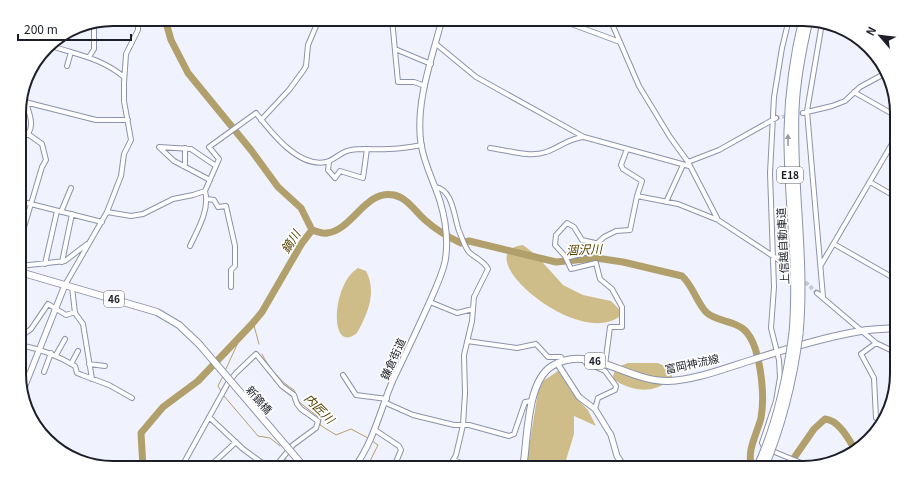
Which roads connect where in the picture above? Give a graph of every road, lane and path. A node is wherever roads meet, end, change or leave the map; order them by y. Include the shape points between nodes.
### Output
1 (138, 26) edge
2 (316, 26) edge
3 (393, 26) edge
4 (440, 26) edge
5 (577, 26) edge
6 (613, 26) edge
7 (787, 26) edge
8 (802, 26) edge
9 (808, 26) edge
10 (821, 28) edge
11 (94, 29) edge
12 (620, 42) junction
13 (436, 44) junction
14 (57, 47) edge
15 (395, 49) junction
16 (71, 52) junction
17 (89, 57) junction
18 (431, 64) junction
19 (67, 66) dead end
20 (881, 76) edge
21 (124, 77) junction
22 (426, 86) junction
23 (854, 92) junction
24 (27, 102) edge
25 (26, 109) edge
26 (805, 112) junction
27 (890, 113) edge
28 (774, 119) junction
29 (128, 120) junction
30 (261, 120) junction
31 (28, 134) joint
32 (584, 137) junction
33 (422, 145) junction
34 (890, 147) edge
35 (185, 148) junction
36 (490, 148) dead end
37 (367, 149) junction
38 (627, 150) junction
39 (329, 162) junction
40 (687, 164) junction
41 (183, 166) junction
42 (216, 166) junction
43 (210, 180) junction
44 (870, 182) junction
45 (436, 187) junction
46 (71, 188) dead end
47 (205, 191) junction
48 (890, 194) edge
49 (637, 196) junction
50 (207, 199) junction
51 (26, 202) edge
52 (666, 202) junction
53 (32, 203) junction
54 (59, 211) junction
55 (107, 212) junction
56 (72, 214) junction
57 (26, 220) edge
58 (718, 220) junction
59 (102, 222) junction
60 (90, 242) junction
61 (596, 243) junction
62 (834, 244) junction
63 (190, 246) dead end
64 (773, 255) junction
65 (566, 258) junction
66 (62, 262) junction
67 (782, 262) tunnel mouth
68 (45, 264) junction
69 (26, 266) edge
70 (821, 266) junction
71 (26, 274) edge
72 (890, 276) edge
73 (65, 285) junction
74 (72, 287) junction
75 (231, 287) dead end
76 (818, 293) tunnel mouth
77 (823, 297) junction
78 (430, 302) junction
79 (56, 308) junction
80 (473, 310) junction
81 (75, 312) junction
82 (890, 329) edge
83 (861, 331) junction
84 (26, 333) edge
85 (796, 333) junction
86 (65, 339) dead end
87 (467, 340) junction
88 (876, 343) junction
89 (26, 347) edge
90 (39, 350) junction
91 (78, 350) dead end
92 (890, 350) edge
93 (776, 352) junction
94 (51, 353) junction
95 (56, 355) junction
96 (584, 359) junction
97 (560, 362) junction
98 (71, 364) junction
99 (90, 364) junction
100 (605, 364) junction
101 (105, 366) dead end
102 (44, 372) dead end
103 (343, 375) dead end
104 (92, 379) junction
105 (27, 381) edge
106 (132, 398) dead end
107 (386, 401) junction
108 (532, 401) junction
109 (595, 409) junction
110 (209, 417) junction
111 (877, 418) edge
112 (463, 425) junction
113 (375, 430) junction
114 (236, 442) junction
115 (454, 460) edge
116 (185, 461) edge
117 (216, 461) edge
118 (259, 461) edge
119 (280, 461) edge
120 (299, 461) edge
121 (360, 461) edge
122 (396, 461) edge
123 (524, 461) edge
124 (621, 461) edge
125 (760, 461) edge
126 (767, 461) edge
127 (796, 461) edge

1 - 21 street via 126,54
2 - 30 street via 308,45 306,66 285,95
3 - 15 street
4 - 13 street
5 - 12 street
6 - 12 street
7 - 28 street via 779,64
85 -> 8 highway, 上信越自動車道 / E18 via 796,261 788,151 792,72
9 - 85 highway, 上信越自動車道 / E18 via 795,110 802,272
10 - 26 street
11 - 17 street via 94,49
12 - 40 street via 639,86
13 - 18 street
13 - 32 street via 476,77
14 - 16 street
15 - 18 street
15 - 22 street via 398,82 414,82
16 - 17 street
16 - 19 street
17 - 21 street
18 - 22 street
20 - 23 street
21 - 29 street via 124,101
22 - 33 street via 420,122
23 - 26 street via 845,101
23 - 27 street
24 - 29 street via 96,120
25 - 31 street via 31,123
26 - 70 street
28 - 40 street via 720,150
28 - 64 street via 770,173
29 - 55 street via 131,140 124,154 121,176
30 - 39 street via 281,144 292,152 316,162
30 - 42 street via 256,113 209,147 218,158
31 - 53 street via 42,144 46,158
32 - 36 street via 569,140 555,149 537,154
32 - 38 street
33 - 37 street
33 - 45 street
34 - 44 street
35 - 41 street
35 - 41 street via 159,147
35 - 42 street via 191,149
37 - 39 street via 344,152
37 - 39 street via 363,178 340,171 335,178 328,170
38 - 40 street
38 - 49 street via 621,165 642,181
40 - 52 street
40 - 58 street
41 - 43 street
42 - 43 street
43 - 47 street
44 - 48 street
44 - 62 street
45 - 78 street, 鎌倉街道 via 445,220 446,256
45 - 80 street via 448,194 469,252 485,263 488,269 474,297
46 - 54 street
47 - 50 street
47 - 55 street via 172,199 143,214 131,216
49 - 52 street
49 - 61 street via 630,230 616,231
50 - 63 street via 203,219
50 - 75 street via 214,200 218,207 226,206 236,246
51 - 53 street
52 - 58 street via 684,206
53 - 54 street
53 - 57 street
54 - 56 street
54 - 68 street
55 - 59 street
56 - 59 street
56 - 66 street
58 - 64 street
59 - 60 street
60 - 66 street
60 - 73 street
61 - 65 street via 588,252
61 - 65 street via 582,240 574,227 567,223 556,235 555,245
62 - 70 street
62 - 72 street
64 - 67 street
64 - 93 street via 771,328
65 - 100 street via 571,269 596,263 600,279 612,289 622,307 622,327 610,328
66 - 68 street
68 - 69 street
70 - 77 street
71 - 73 main road, 46
73 - 74 main road, 46
73 - 79 street
74 - 81 street
74 - 120 main road, 新鏑橋 / 46, bridge via 157,312 179,325 199,344
76 - 77 street
77 - 83 street
78 - 80 street via 457,313
78 - 107 street, 鎌倉街道 via 392,382
79 - 81 street via 66,315
79 - 84 street via 48,304
79 - 90 street
80 - 87 street
81 - 99 street via 83,324
82 - 83 main road, 富岡神流線 / 46
83 - 88 street
83 - 93 main road, 富岡神流線 / 46
85 - 125 highway, 上信越自動車道 / E18, bridge via 781,401
85 - 126 highway, 上信越自動車道 / E18, bridge via 787,400
86 - 95 street
87 - 97 street via 517,348 536,344 548,357 561,357
87 - 112 street
88 - 92 street
88 - 111 street via 861,354 874,378
89 - 90 street
90 - 94 street
90 - 105 street
91 - 98 street
93 - 100 main road, 富岡神流線 / 46 via 669,381 643,378
93 - 127 street via 780,370 779,389 763,445
94 - 95 street
94 - 102 street
95 - 98 street
96 - 97 main road, 富岡神流線 / 46
96 - 100 main road, 富岡神流線 / 46
96 - 109 street via 585,362 605,371 616,386 616,390 598,398
97 - 108 main road via 541,376
97 - 109 street via 579,397
98 - 104 street via 77,372
99 - 101 street
99 - 104 street
103 - 107 street via 356,395
104 - 106 street
107 - 112 street via 413,415
107 - 113 street, 鎌倉街道
108 - 112 street via 525,402 514,434 509,436
108 - 123 main road
109 - 124 street via 611,435
110 - 114 street
110 - 116 street
110 - 119 street via 236,372 256,354 282,386 294,395 301,409 318,421 316,428 293,445
112 - 115 street
113 - 121 street, 鎌倉街道
113 - 122 street via 399,446 401,450
114 - 117 street
114 - 118 street

